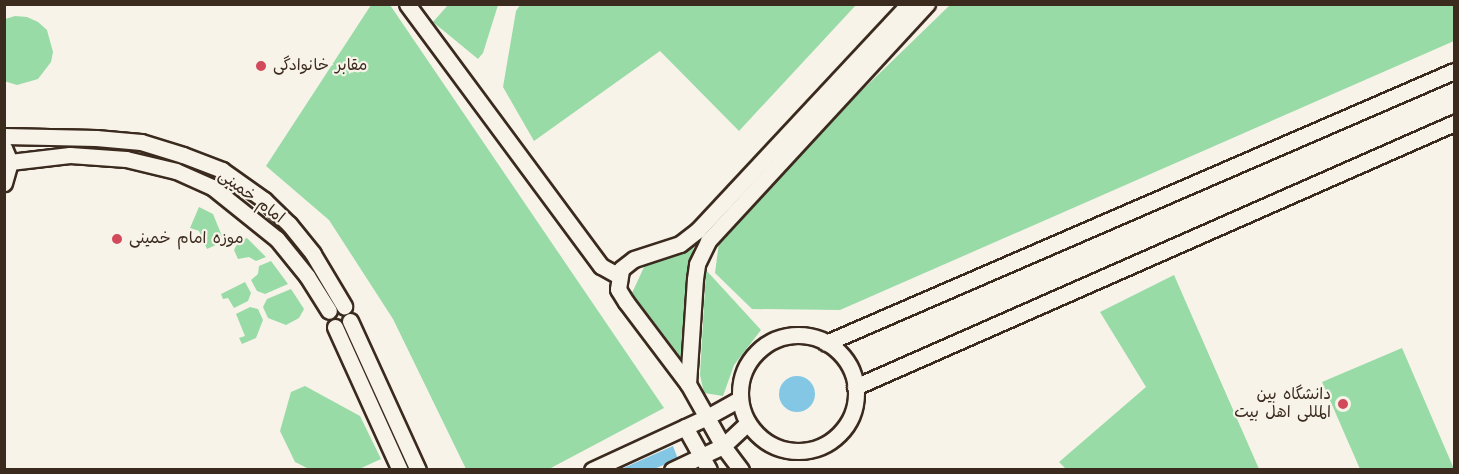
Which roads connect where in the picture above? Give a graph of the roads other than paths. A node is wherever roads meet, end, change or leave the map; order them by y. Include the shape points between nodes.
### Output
1 (407, 4) edge
2 (909, 4) edge
3 (927, 4) edge
4 (1455, 71) edge
5 (1455, 123) edge
6 (4, 136) edge
7 (8, 155) edge
8 (4, 183) edge
9 (619, 276) junction
10 (337, 309) junction
11 (351, 321) junction
12 (335, 327) junction
13 (826, 343) junction
14 (688, 384) junction
15 (855, 387) junction
16 (740, 399) junction
17 (707, 417) junction
18 (748, 423) junction
19 (685, 427) junction
20 (723, 446) junction
21 (705, 463) edge
22 (400, 470) edge
23 (418, 470) edge
24 (592, 470) edge
25 (672, 470) edge
26 (741, 470) edge

1 - 9 street via 601,266
2 - 9 street via 698,230 680,244 634,259 621,269
3 - 14 street via 708,241 697,264
4 - 13 street
5 - 15 street
6 - 10 street, امام خمینی via 141,142 222,170 289,224 313,254
7 - 8 street
7 - 10 street, امام خمینی via 126,159 176,171 203,183 277,239
9 - 14 street via 618,289 626,302
10 - 11 street via 351,312
10 - 12 street via 330,322
11 - 12 street
11 - 23 street
12 - 22 street
13 - 15 street via 846,361
13 - 16 street via 809,336 791,336 766,345 747,364
14 - 17 street
15 - 18 street via 855,404 844,427 825,444 808,450 774,446 759,437
16 - 17 street
16 - 18 street
17 - 19 street
17 - 20 street
18 - 20 street
19 - 21 street
19 - 24 street
20 - 21 street
20 - 26 street
21 - 25 street

